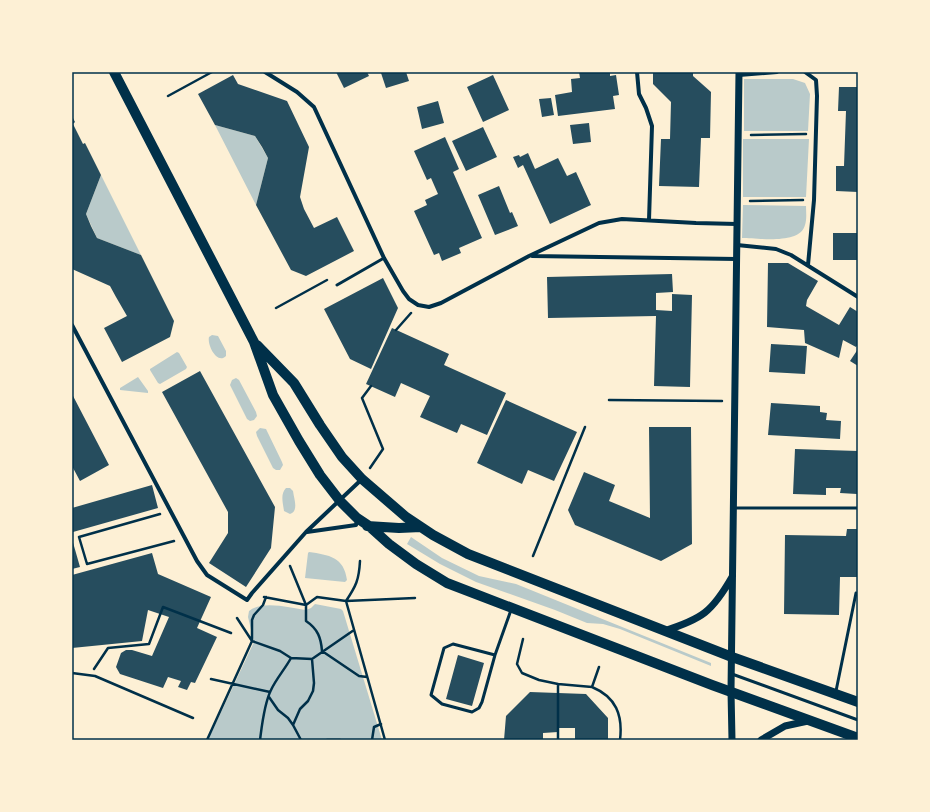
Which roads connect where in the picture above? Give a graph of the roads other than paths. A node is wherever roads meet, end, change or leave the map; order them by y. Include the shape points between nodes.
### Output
1 (114, 72) edge
2 (265, 72) edge
3 (637, 72) edge
4 (777, 72) edge
5 (805, 72) edge
6 (739, 73) edge
7 (649, 220) junction
8 (737, 224) junction
9 (737, 245) junction
10 (529, 256) junction
11 (384, 258) junction
12 (737, 259) junction
13 (808, 265) junction
14 (336, 285) dead end
15 (858, 297) edge
16 (72, 325) edge
17 (254, 342) junction
18 (362, 479) junction
19 (340, 501) junction
20 (734, 508) junction
21 (858, 508) edge
22 (356, 522) junction
23 (369, 526) junction
24 (421, 527) junction
25 (306, 532) junction
26 (732, 577) junction
27 (856, 593) dead end
28 (512, 608) junction
29 (664, 631) junction
30 (495, 655) junction
31 (732, 658) junction
32 (731, 674) junction
33 (731, 691) junction
34 (836, 694) junction
35 (858, 702) edge
36 (809, 720) junction
37 (858, 720) edge
38 (858, 738) edge
39 (732, 740) edge
40 (761, 740) edge

1 - 17 main road
2 - 11 street via 298,92 314,107
3 - 7 street via 639,94 652,126
4 - 6 street
5 - 13 street via 816,80 817,96 814,200
6 - 8 street
7 - 8 street
7 - 10 street via 622,219 599,223
8 - 9 street
9 - 12 street
9 - 13 street via 776,249
10 - 11 street via 429,307 418,305 409,299
10 - 12 street
11 - 14 lane
12 - 20 street
13 - 15 street
16 - 25 street via 196,561 207,575 247,600
17 - 18 main road via 294,383 342,457
17 - 19 main road via 273,395 312,462
18 - 19 street
18 - 24 main road
19 - 22 main road
19 - 25 street
20 - 21 lane
20 - 26 street
22 - 23 main road
22 - 25 street
23 - 24 main road
23 - 28 main road via 416,564 447,583
24 - 29 main road via 468,554
26 - 29 street via 720,597 705,614
26 - 31 street
27 - 34 lane
28 - 30 lane
28 - 33 main road
29 - 31 main road
30 - 30 lane via 454,644 444,648 431,695 442,704 472,712 479,708
31 - 32 street
31 - 34 main road
32 - 33 street
32 - 37 lane
33 - 36 main road
33 - 39 street
34 - 35 main road
36 - 38 main road
36 - 40 street via 785,726

